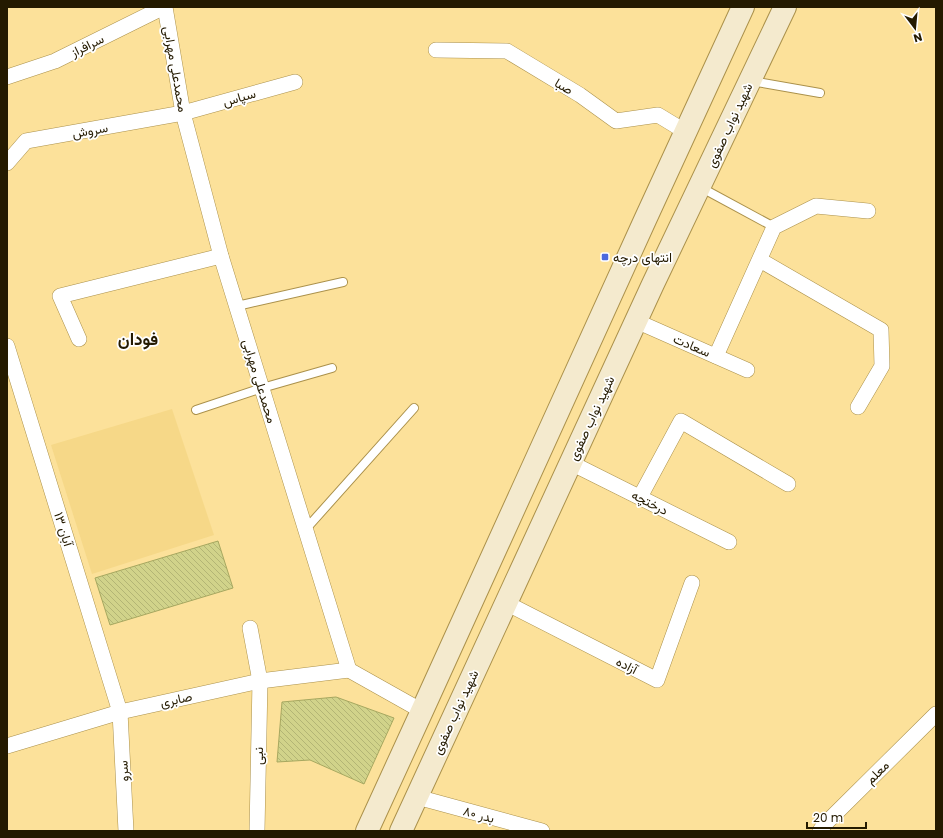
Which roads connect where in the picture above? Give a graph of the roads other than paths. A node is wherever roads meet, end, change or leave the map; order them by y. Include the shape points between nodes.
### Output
1 (164, 7) edge
2 (743, 7) edge
3 (785, 7) edge
4 (436, 50) dead end
5 (7, 77) edge
6 (750, 81) junction
7 (295, 82) dead end
8 (820, 93) dead end
9 (183, 113) junction
10 (686, 132) junction
11 (7, 163) edge
12 (699, 187) junction
13 (868, 211) dead end
14 (645, 220) junction
15 (774, 227) junction
16 (676, 235) junction
17 (221, 256) junction
18 (760, 260) junction
19 (342, 282) dead end
20 (237, 306) junction
21 (636, 321) junction
22 (79, 339) dead end
23 (7, 346) edge
24 (716, 356) junction
25 (332, 368) dead end
26 (747, 370) dead end
27 (262, 388) junction
28 (858, 407) dead end
29 (414, 408) dead end
30 (196, 410) dead end
31 (571, 463) junction
32 (788, 484) dead end
33 (640, 497) junction
34 (306, 530) junction
35 (729, 542) dead end
36 (692, 583) dead end
37 (506, 603) junction
38 (250, 628) dead end
39 (349, 670) junction
40 (260, 681) junction
41 (422, 711) junction
42 (120, 712) junction
43 (936, 714) edge
44 (7, 746) edge
45 (417, 797) junction
46 (126, 831) edge
47 (257, 831) edge
48 (367, 831) edge
49 (401, 831) edge
50 (542, 831) edge
51 (820, 831) edge

1 - 5 street, سرافراز via 55,61
1 - 9 street, محمدعلی مهرابی
2 - 10 main road
3 - 6 main road, شهید نواب صفوی
4 - 10 street, صبا via 507,51 580,95 616,121 658,115
6 - 8 lane
6 - 12 main road, شهید نواب صفوی
7 - 9 street, سپاس
9 - 11 street, سروش via 26,141
9 - 17 street, محمدعلی مهرابی
10 - 14 main road
12 - 15 lane
12 - 16 main road, شهید نواب صفوی
13 - 15 street via 816,206
14 - 16 main road
14 - 41 main road
15 - 18 street
16 - 21 main road, شهید نواب صفوی
17 - 20 street, محمدعلی مهرابی
17 - 22 street via 60,296
18 - 24 street
18 - 28 street via 881,330 882,366
19 - 20 lane
20 - 27 street, محمدعلی مهرابی
21 - 24 street, سعادت
21 - 31 main road, شهید نواب صفوی
23 - 42 street, ۱۳ آبان
24 - 26 street, سعادت
25 - 27 lane
27 - 30 lane
27 - 34 street, محمدعلی مهرابی
29 - 34 lane
31 - 33 street, درختچه
31 - 37 main road, شهید نواب صفوی
32 - 33 street via 681,421
33 - 35 street, درختچه
34 - 39 street, محمدعلی مهرابی
36 - 37 street, آزاده via 657,680
37 - 45 main road, شهید نواب صفوی
38 - 40 street, نبی
39 - 40 street, صابری
39 - 41 street
40 - 42 street, صابری
40 - 47 street, نبی
41 - 48 main road
42 - 44 street, صابری
42 - 46 street, سرو
43 - 51 street, معلم
45 - 49 main road, شهید نواب صفوی
45 - 50 street, بدر ۸۰

